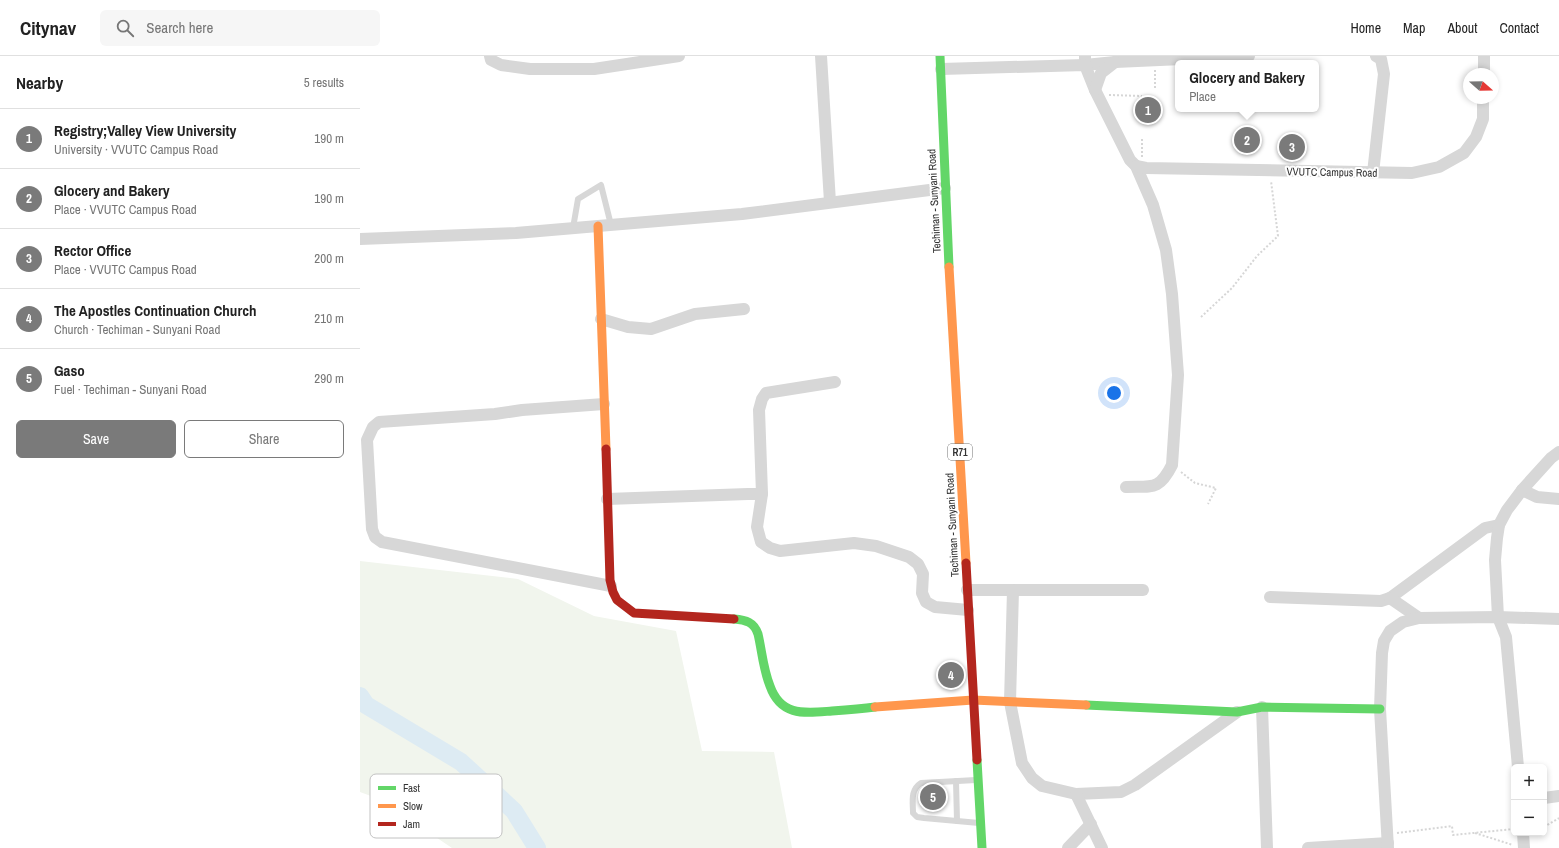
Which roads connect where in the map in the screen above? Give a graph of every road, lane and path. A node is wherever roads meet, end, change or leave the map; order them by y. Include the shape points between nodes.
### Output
1 (490, 56) edge
2 (679, 56) edge
3 (821, 56) edge
4 (940, 56) edge
5 (1249, 56) edge
6 (1376, 56) edge
7 (1484, 56) edge
8 (1155, 60) junction
9 (1085, 61) edge
10 (1115, 62) junction
11 (1484, 68) edge
12 (941, 69) junction
13 (1155, 89) dead end
14 (1096, 92) junction
15 (1142, 96) dead end
16 (1483, 104) edge
17 (1142, 138) dead end
18 (1136, 166) junction
19 (1270, 171) junction
20 (1373, 173) junction
21 (945, 188) junction
22 (830, 202) junction
23 (611, 225) junction
24 (598, 226) junction
25 (573, 228) junction
26 (360, 239) edge
27 (744, 309) dead end
28 (1201, 317) dead end
29 (601, 318) junction
30 (835, 382) dead end
31 (604, 404) junction
32 (1559, 452) edge
33 (1172, 466) junction
34 (1126, 487) dead end
35 (1522, 490) junction
36 (762, 494) junction
37 (607, 498) junction
38 (1559, 499) edge
39 (1208, 504) dead end
40 (1499, 525) junction
41 (611, 586) junction
42 (967, 590) junction
43 (1013, 590) junction
44 (1144, 590) dead end
45 (1270, 597) dead end
46 (1390, 598) junction
47 (968, 610) junction
48 (1498, 617) junction
49 (1419, 618) junction
50 (1559, 620) edge
51 (973, 700) junction
52 (1010, 702) junction
53 (1262, 707) junction
54 (1380, 709) junction
55 (1237, 712) junction
56 (1518, 764) edge
57 (978, 780) junction
58 (956, 781) junction
59 (1076, 794) junction
60 (1559, 796) edge
61 (1547, 798) edge
62 (1559, 818) edge
63 (957, 821) junction
64 (980, 823) junction
65 (1091, 824) junction
66 (1547, 825) edge
67 (1511, 829) edge
68 (1474, 833) junction
69 (1522, 836) edge
70 (1388, 842) edge
71 (1519, 847) edge
72 (982, 848) edge
73 (1068, 848) edge
74 (1102, 848) edge
75 (1267, 848) edge
76 (1308, 848) edge

1 - 2 street via 501,65 530,69 594,69
3 - 22 street
4 - 12 street, Techiman - Sunyani Road / R71
5 - 8 street
6 - 20 street via 1381,60 1384,74
7 - 11 street
8 - 10 street
8 - 13 path
9 - 10 street
9 - 12 street
9 - 14 street
10 - 14 street via 1101,73
12 - 21 street, Techiman - Sunyani Road / R71
14 - 15 path
14 - 18 street via 1130,160
16 - 20 street, VVUTC Campus Road via 1482,118 1476,137 1464,153 1439,167 1412,173
17 - 18 path via 1141,160
18 - 19 street, VVUTC Campus Road
18 - 33 street via 1153,205 1166,250 1172,294 1178,375
19 - 20 street, VVUTC Campus Road
19 - 28 path via 1278,236 1256,256 1232,288
21 - 22 street
21 - 42 street, Techiman - Sunyani Road / R71
22 - 23 street via 742,214
23 - 24 street
23 - 25 lane via 601,185 578,199
24 - 25 street
24 - 29 street
25 - 26 street via 516,233
27 - 29 street via 694,314 651,329 628,327
29 - 31 street
30 - 36 street via 766,393 762,399 759,410
31 - 37 street
31 - 41 street via 379,422 372,427 367,440 372,529 375,537 382,542
32 - 35 street
33 - 34 street via 1165,478 1155,486
33 - 39 path via 1195,483 1216,488
35 - 38 street via 1536,497
35 - 40 street
36 - 37 street
36 - 47 street via 757,527 761,542 770,548 780,551 854,543 876,546 909,557 918,564 923,574 922,593 926,602 935,607
37 - 41 street
40 - 46 street via 1485,528
40 - 48 street via 1495,560
41 - 51 street via 613,594 623,606 634,613 745,620 753,624 758,635 770,689 781,704 791,710 802,712
42 - 43 street
42 - 47 street, Techiman - Sunyani Road / R71
43 - 44 street
43 - 52 street
45 - 46 street via 1381,601
46 - 49 street
47 - 51 street, Techiman - Sunyani Road / R71
48 - 49 street
48 - 50 street
48 - 56 street via 1506,637
49 - 54 street via 1394,628 1384,641
51 - 52 street
51 - 57 street, Techiman - Sunyani Road / R71
52 - 55 street
52 - 59 street via 1022,762 1032,778 1042,786
53 - 54 street
53 - 55 street
53 - 75 street
54 - 70 street
55 - 59 street via 1121,792
57 - 58 lane
57 - 64 street, Techiman - Sunyani Road / R71
58 - 63 lane
58 - 63 lane via 921,783 916,786 913,791 913,813 917,817
59 - 65 street
60 - 61 street
62 - 66 path
63 - 64 lane
64 - 72 street, Techiman - Sunyani Road / R71
65 - 73 street
65 - 74 street
67 - 68 path
68 - 70 path via 1453,835 1452,826
68 - 71 path
69 - 71 street
70 - 76 street

